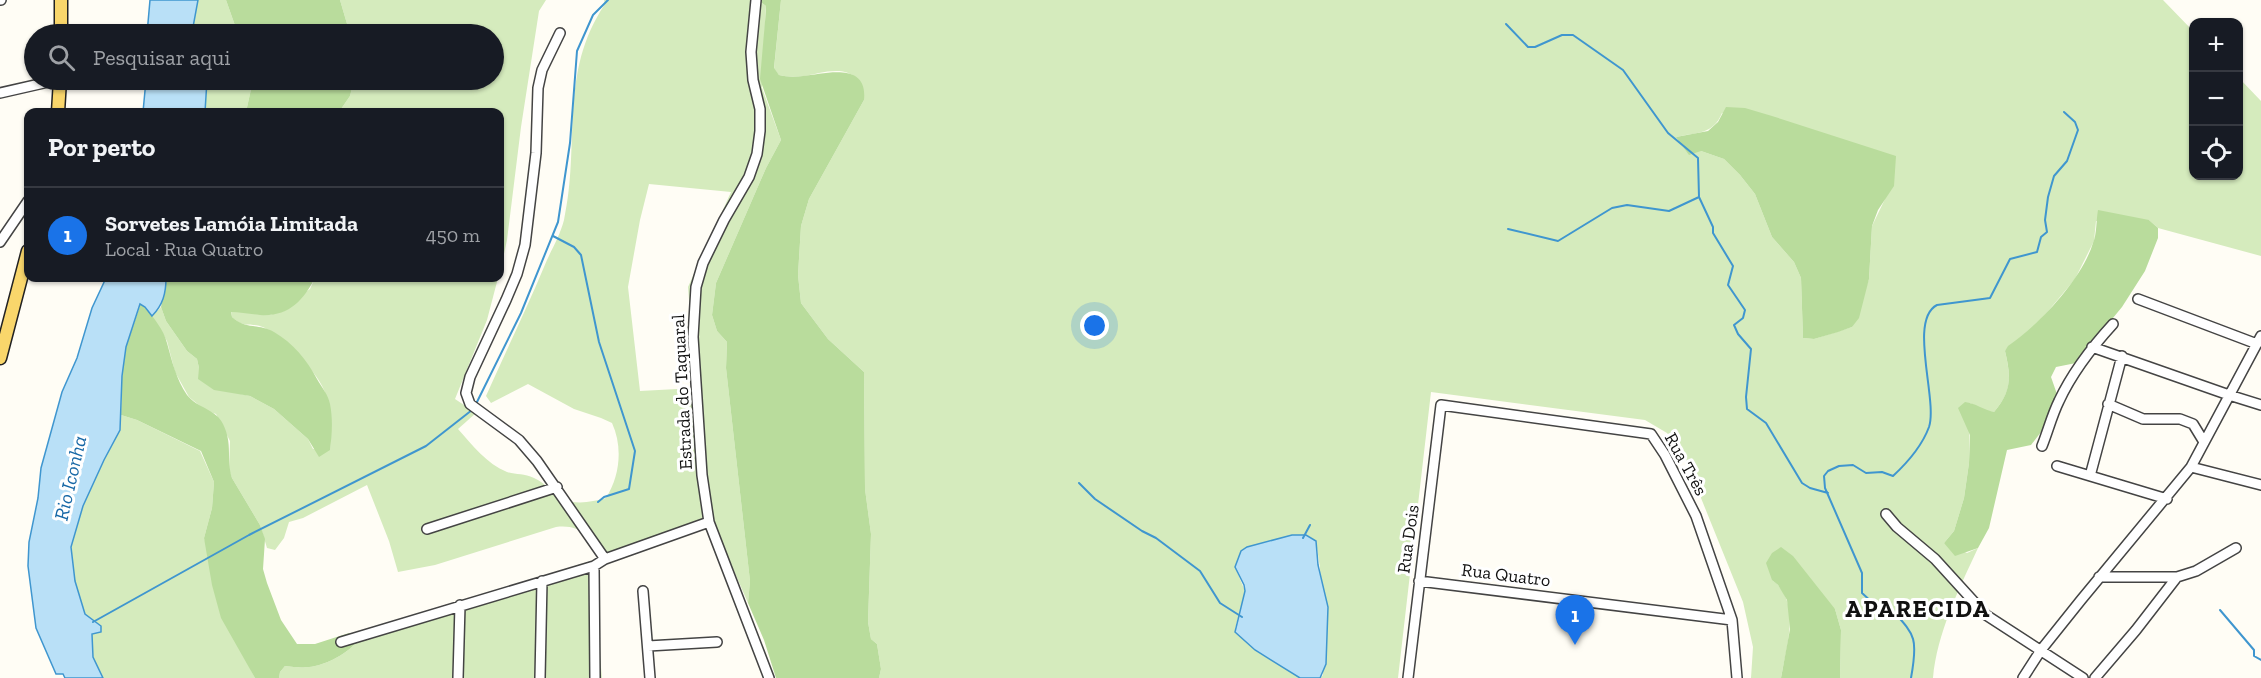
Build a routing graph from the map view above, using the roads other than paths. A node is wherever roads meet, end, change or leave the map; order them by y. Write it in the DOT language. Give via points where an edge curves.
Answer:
graph roads {
  1 [pos="61,0"];
  2 [pos="756,0"];
  3 [pos="61,24"];
  4 [pos="560,33"];
  5 [pos="24,88"];
  6 [pos="58,90"];
  7 [pos="1,93"];
  8 [pos="58,108"];
  9 [pos="24,207"];
  10 [pos="0,242"];
  11 [pos="24,266"];
  12 [pos="2138,299"];
  13 [pos="2113,324"];
  14 [pos="2260,338"];
  15 [pos="2092,347"];
  16 [pos="2122,356"];
  17 [pos="0,358"];
  18 [pos="2229,395"];
  19 [pos="2108,404"];
  20 [pos="1441,405"];
  21 [pos="2261,405"];
  22 [pos="2204,442"];
  23 [pos="2042,446"];
  24 [pos="2057,465"];
  25 [pos="2191,467"];
  26 [pos="2090,476"];
  27 [pos="2261,485"];
  28 [pos="557,488"];
  29 [pos="2167,499"];
  30 [pos="1886,514"];
  31 [pos="709,522"];
  32 [pos="427,529"];
  33 [pos="2236,548"];
  34 [pos="605,559"];
  35 [pos="594,566"];
  36 [pos="2099,577"];
  37 [pos="2177,577"];
  38 [pos="542,580"];
  39 [pos="1419,581"];
  40 [pos="643,591"];
  41 [pos="460,605"];
  42 [pos="1732,620"];
  43 [pos="341,642"];
  44 [pos="717,642"];
  45 [pos="648,646"];
  46 [pos="2041,650"];
  47 [pos="459,678"];
  48 [pos="540,678"];
  49 [pos="596,678"];
  50 [pos="650,678"];
  51 [pos="769,678"];
  52 [pos="1408,678"];
  53 [pos="1737,678"];
  54 [pos="2023,678"];
  55 [pos="2083,678"];
  56 [pos="2095,678"];
  1 -- 3 [label="main road"];
  2 -- 31 [label="street, Estrada do Taquaral" via="751,52 760,109 757,154 749,177 703,263 693,311 698,421"];
  4 -- 28 [label="street" via="538,88 525,245 517,274 466,393 470,404 519,440"];
  5 -- 7 [label="street"];
  6 -- 8 [label="main road"];
  9 -- 10 [label="street"];
  11 -- 17 [label="main road"];
  12 -- 14 [label="street"];
  13 -- 15 [label="street"];
  14 -- 18 [label="street"];
  15 -- 16 [label="street"];
  15 -- 23 [label="street" via="2059,400"];
  16 -- 18 [label="street"];
  16 -- 19 [label="street"];
  18 -- 21 [label="street"];
  18 -- 22 [label="street"];
  19 -- 22 [label="street" via="2143,419 2180,419 2193,424"];
  19 -- 26 [label="street"];
  20 -- 39 [label="street, Rua Dois"];
  20 -- 42 [label="street, Rua Três" via="1652,434 1696,516"];
  22 -- 25 [label="street"];
  24 -- 26 [label="street"];
  25 -- 27 [label="street"];
  25 -- 29 [label="street"];
  26 -- 29 [label="street"];
  28 -- 32 [label="street"];
  28 -- 34 [label="street"];
  29 -- 36 [label="street"];
  30 -- 46 [label="street" via="1935,559 1986,615"];
  31 -- 34 [label="street"];
  31 -- 51 [label="street, Estrada do Taquaral"];
  33 -- 37 [label="street"];
  34 -- 35 [label="street"];
  35 -- 38 [label="street"];
  35 -- 49 [label="street"];
  36 -- 37 [label="street"];
  36 -- 46 [label="street"];
  37 -- 56 [label="street"];
  38 -- 41 [label="street"];
  38 -- 48 [label="street"];
  39 -- 42 [label="street, Rua Quatro"];
  39 -- 52 [label="street, Rua Dois"];
  40 -- 45 [label="street"];
  41 -- 43 [label="street"];
  41 -- 47 [label="street"];
  42 -- 53 [label="street, Rua Três"];
  44 -- 45 [label="street"];
  45 -- 50 [label="street"];
  46 -- 54 [label="street"];
  46 -- 55 [label="street"];
}
